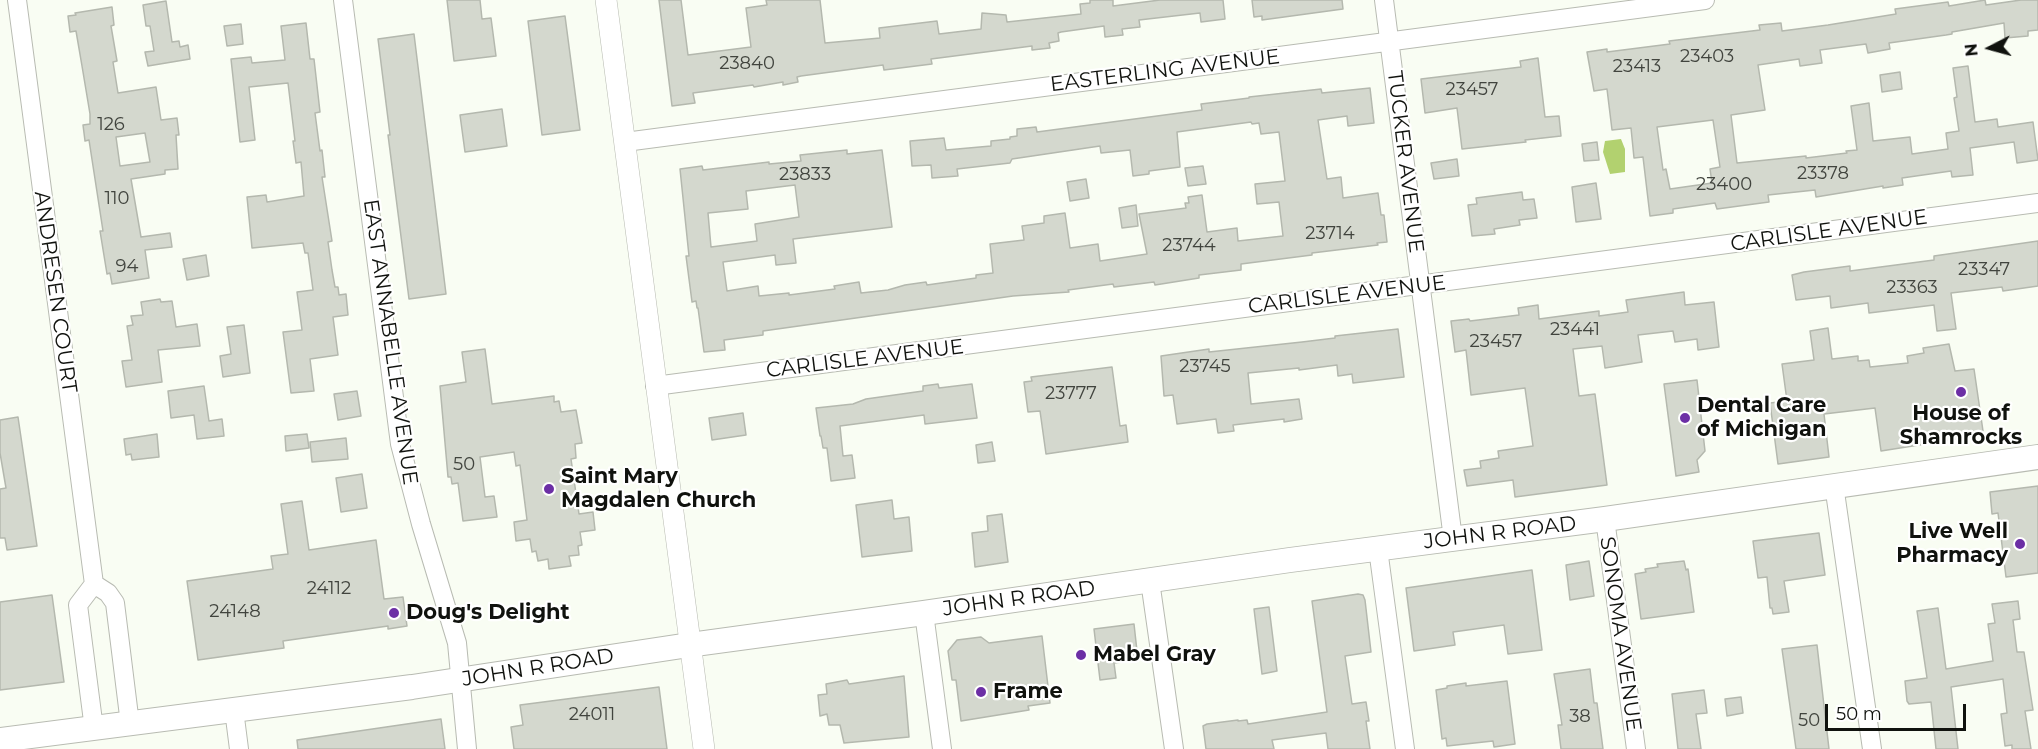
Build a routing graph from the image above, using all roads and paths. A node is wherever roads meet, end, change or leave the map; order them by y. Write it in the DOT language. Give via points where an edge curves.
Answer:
graph roads {
  1 [pos="17,0"];
  2 [pos="343,0"];
  3 [pos="606,0"];
  4 [pos="1384,0"];
  5 [pos="1705,0"];
  6 [pos="1389,42"];
  7 [pos="625,142"];
  8 [pos="2038,203"];
  9 [pos="1420,286"];
  10 [pos="655,386"];
  11 [pos="2038,458"];
  12 [pos="1834,485"];
  13 [pos="1605,519"];
  14 [pos="1453,539"];
  15 [pos="1378,549"];
  16 [pos="1150,581"];
  17 [pos="94,584"];
  18 [pos="924,613"];
  19 [pos="690,645"];
  20 [pos="460,680"];
  21 [pos="234,710"];
  22 [pos="130,724"];
  23 [pos="94,729"];
  24 [pos="0,740"];
  25 [pos="239,749"];
  26 [pos="467,749"];
  27 [pos="704,749"];
  28 [pos="942,749"];
  29 [pos="1174,749"];
  30 [pos="1405,749"];
  31 [pos="1636,749"];
  32 [pos="1872,749"];
  1 -- 17 [label="street, ANDRESEN COURT"];
  2 -- 20 [label="street, EAST ANNABELLE AVENUE" via="400,444 457,643"];
  3 -- 7 [label="street"];
  4 -- 6 [label="street, TUCKER AVENUE"];
  5 -- 6 [label="street, EASTERLING AVENUE"];
  6 -- 7 [label="street, EASTERLING AVENUE"];
  6 -- 9 [label="street, TUCKER AVENUE"];
  7 -- 10 [label="street"];
  8 -- 9 [label="street, CARLISLE AVENUE"];
  9 -- 10 [label="street, CARLISLE AVENUE"];
  9 -- 14 [label="street, TUCKER AVENUE"];
  10 -- 19 [label="street"];
  11 -- 12 [label="main road, JOHN R ROAD"];
  12 -- 13 [label="main road, JOHN R ROAD"];
  12 -- 32 [label="street"];
  13 -- 14 [label="main road, JOHN R ROAD"];
  13 -- 31 [label="street, SONOMA AVENUE"];
  14 -- 15 [label="main road, JOHN R ROAD"];
  15 -- 16 [label="main road, JOHN R ROAD"];
  15 -- 30 [label="street"];
  16 -- 18 [label="main road, JOHN R ROAD"];
  16 -- 29 [label="street"];
  17 -- 22 [label="street" via="115,603"];
  17 -- 23 [label="street" via="78,605"];
  18 -- 19 [label="main road, JOHN R ROAD"];
  18 -- 28 [label="street"];
  19 -- 20 [label="main road, JOHN R ROAD"];
  19 -- 27 [label="street"];
  20 -- 21 [label="main road, JOHN R ROAD"];
  20 -- 26 [label="street, EAST ANNABELLE AVENUE"];
  21 -- 22 [label="main road, JOHN R ROAD"];
  21 -- 25 [label="street"];
  22 -- 23 [label="main road, JOHN R ROAD"];
  23 -- 24 [label="main road, JOHN R ROAD"];
}
